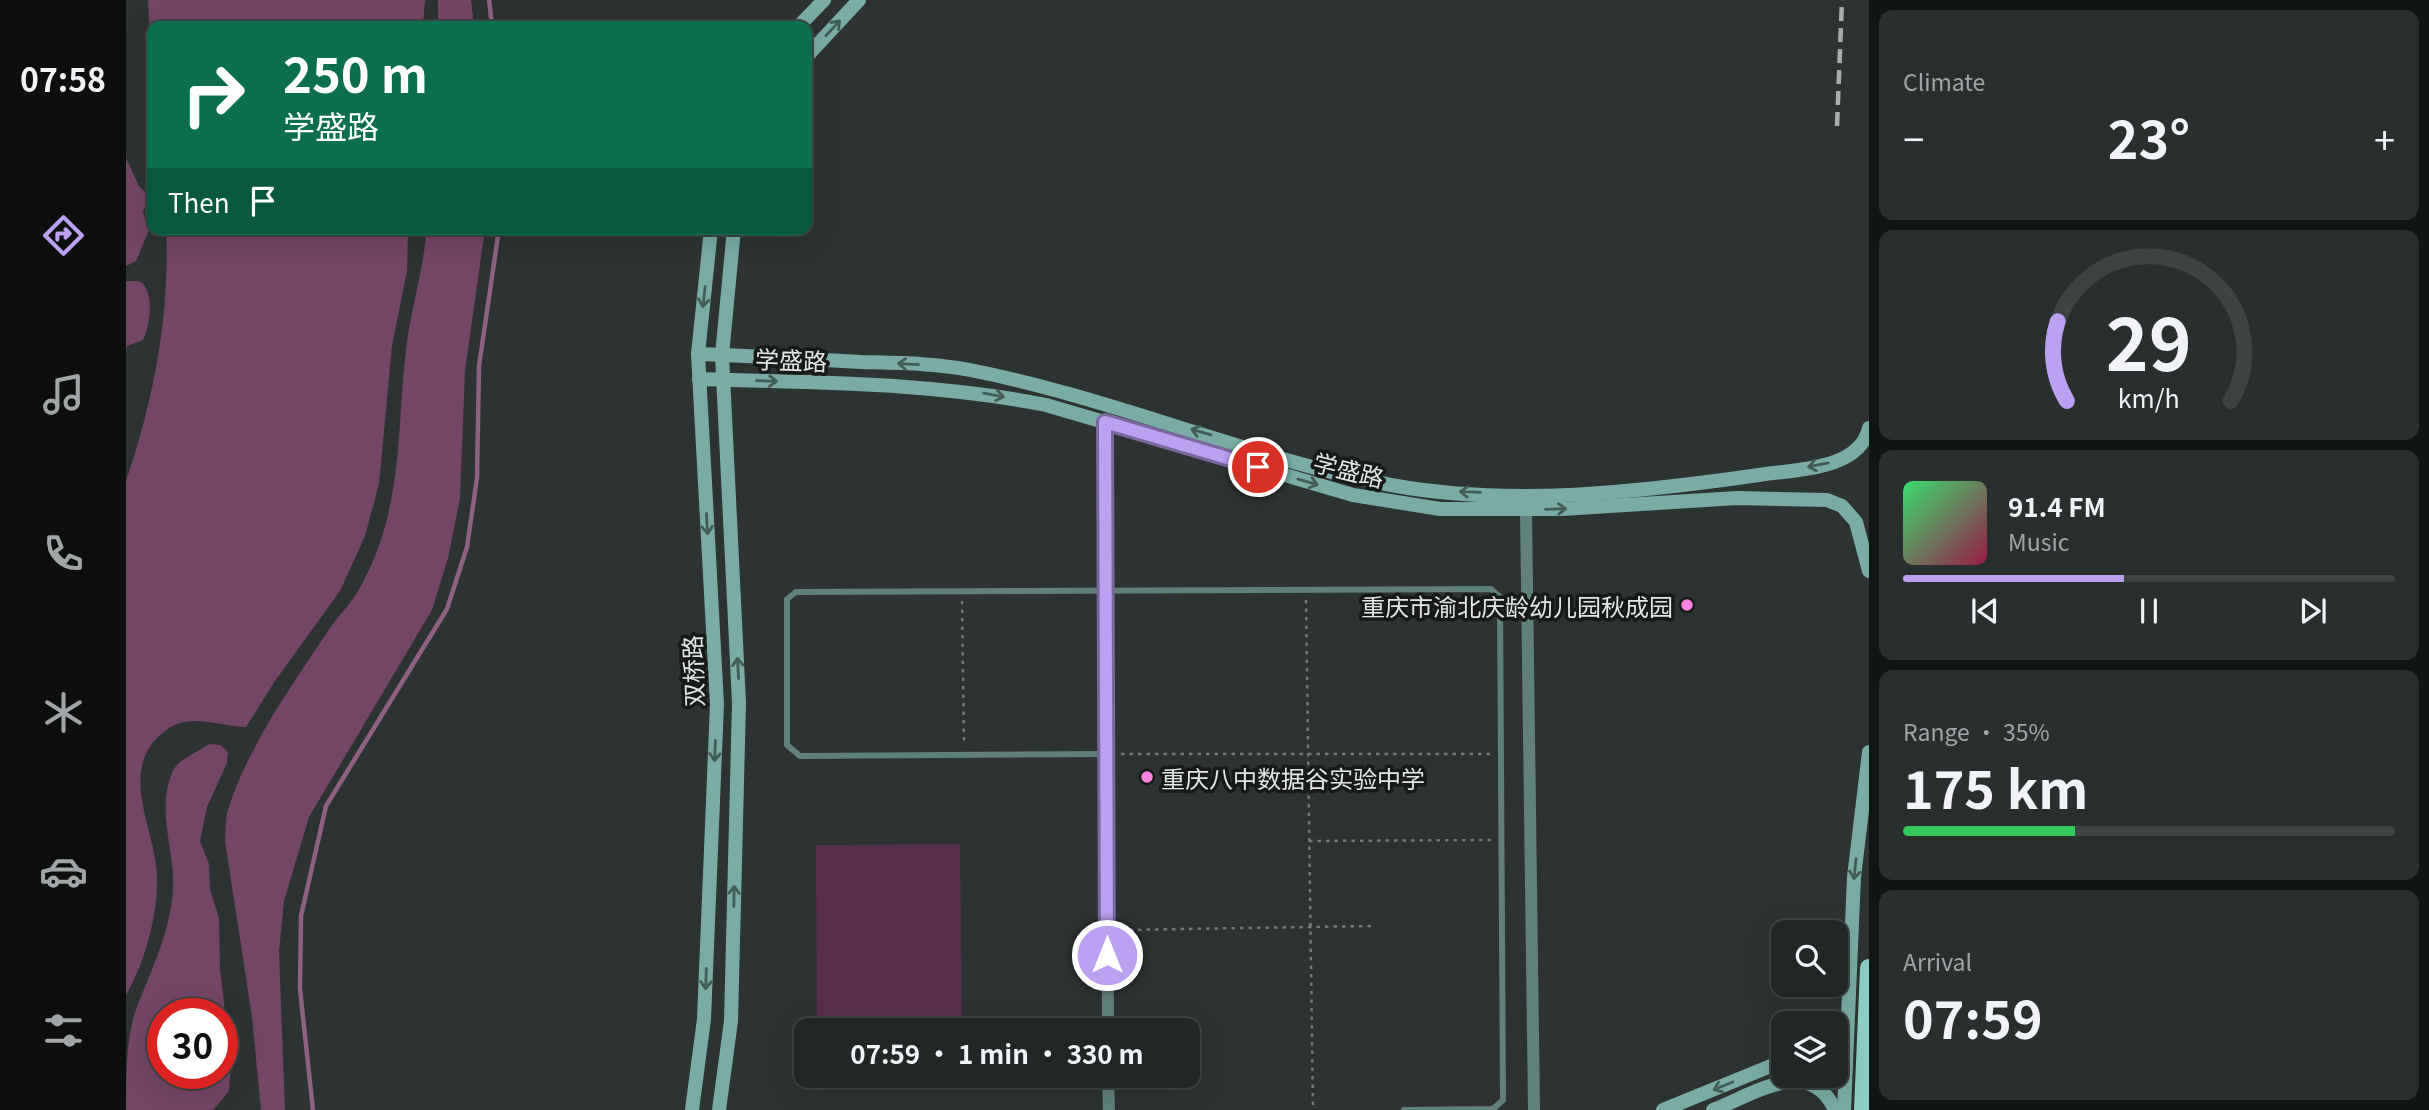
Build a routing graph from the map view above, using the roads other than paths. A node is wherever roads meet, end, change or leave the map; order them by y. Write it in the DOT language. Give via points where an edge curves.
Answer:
graph roads {
  1 [pos="824,0"];
  2 [pos="859,0"];
  3 [pos="804,21"];
  4 [pos="812,51"];
  5 [pos="710,235"];
  6 [pos="733,235"];
  7 [pos="698,354"];
  8 [pos="722,355"];
  9 [pos="699,379"];
  10 [pos="723,380"];
  11 [pos="1105,422"];
  12 [pos="1869,428"];
  13 [pos="1526,510"];
  14 [pos="1869,571"];
  15 [pos="1106,591"];
  16 [pos="1869,752"];
  17 [pos="1107,754"];
  18 [pos="1869,968"];
  19 [pos="1848,1009"];
  20 [pos="1108,1018"];
  21 [pos="1771,1066"];
  22 [pos="1108,1088"];
  23 [pos="692,1110"];
  24 [pos="719,1110"];
  25 [pos="1109,1110"];
  26 [pos="1404,1110"];
  27 [pos="1534,1110"];
  28 [pos="1663,1110"];
  29 [pos="1713,1110"];
  30 [pos="1835,1110"];
  31 [pos="1844,1110"];
  32 [pos="1863,1110"];
  1 -- 3 [label="main road"];
  4 -- 2 [label="main road, one-way"];
  5 -- 7 [label="main road, 双桥路, one-way"];
  6 -- 8 [label="main road, 双桥路"];
  7 -- 8 [label="main road, 学盛路"];
  7 -- 9 [label="main road, 双桥路"];
  8 -- 10 [label="main road, 双桥路"];
  12 -- 8 [label="main road, 学盛路, one-way" via="1862,444 1847,456 1777,472 1676,486 1558,494 1442,491 1353,477 1054,389 965,369"];
  9 -- 10 [label="main road, 学盛路"];
  9 -- 23 [label="main road, 双桥路, one-way" via="717,704 704,1019"];
  10 -- 11 [label="main road, 学盛路, one-way" via="953,389 1046,405"];
  24 -- 10 [label="main road, 双桥路, one-way" via="731,1021 739,703"];
  11 -- 13 [label="main road, 学盛路, one-way" via="1353,495 1440,509"];
  11 -- 15 [label="street"];
  13 -- 14 [label="main road, 学盛路, one-way" via="1737,498 1827,500 1842,506 1856,522"];
  13 -- 27 [label="street"];
  15 -- 17 [label="street"];
  15 -- 17 [label="lane" via="796,592 788,599 787,745 800,756"];
  15 -- 26 [label="lane" via="1491,589 1500,597 1503,1100 1493,1109"];
  16 -- 19 [label="main road, one-way" via="1854,877"];
  17 -- 20 [label="street"];
  18 -- 32 [label="main road"];
  19 -- 31 [label="main road"];
  21 -- 28 [label="main road, one-way"];
  22 -- 25 [label="street"];
  29 -- 30 [label="main road" via="1801,1080 1821,1088"];
}
